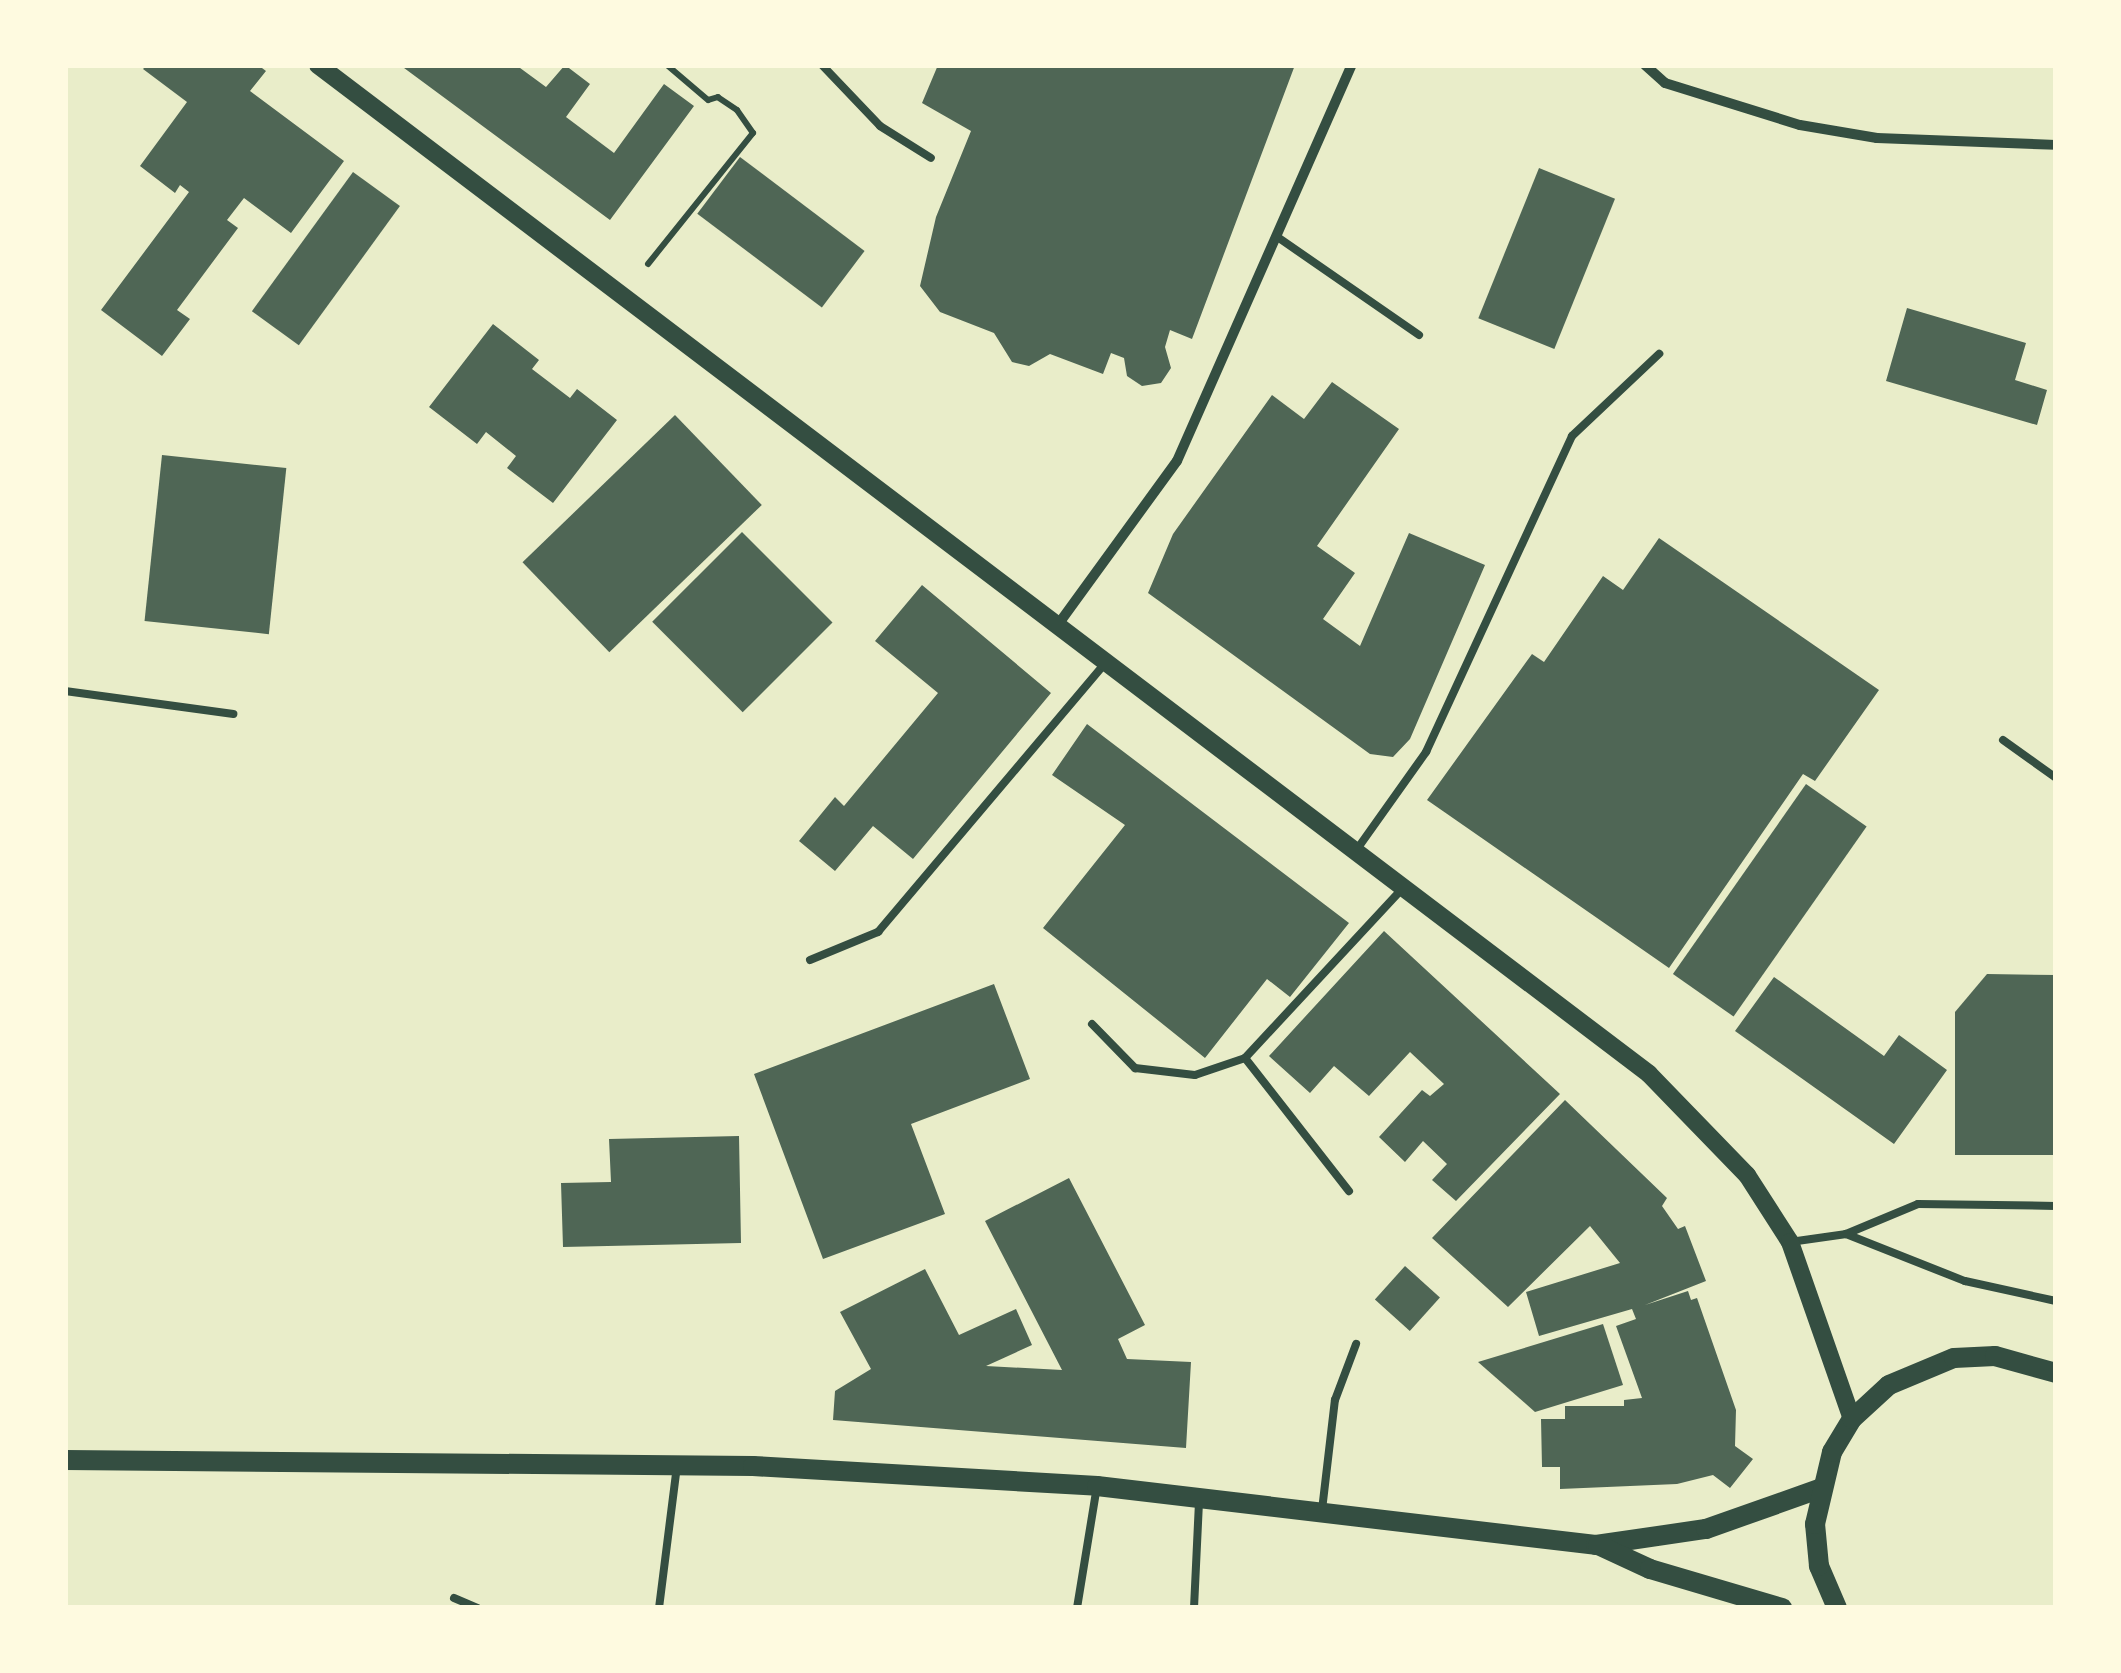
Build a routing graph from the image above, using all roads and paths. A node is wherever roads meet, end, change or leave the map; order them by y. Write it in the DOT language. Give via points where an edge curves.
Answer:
graph roads {
  1 [pos="318,65"];
  2 [pos="667,65"];
  3 [pos="822,65"];
  4 [pos="1352,65"];
  5 [pos="1645,65"];
  6 [pos="2056,145"];
  7 [pos="931,158"];
  8 [pos="1276,236"];
  9 [pos="620,298"];
  10 [pos="1419,334"];
  11 [pos="1660,354"];
  12 [pos="1057,626"];
  13 [pos="1105,662"];
  14 [pos="65,691"];
  15 [pos="234,714"];
  16 [pos="2002,740"];
  17 [pos="2056,778"];
  18 [pos="1354,852"];
  19 [pos="1403,888"];
  20 [pos="810,960"];
  21 [pos="1092,1024"];
  22 [pos="1245,1058"];
  23 [pos="1350,1191"];
  24 [pos="2056,1206"];
  25 [pos="1846,1234"];
  26 [pos="1790,1242"];
  27 [pos="2056,1301"];
  28 [pos="1356,1344"];
  29 [pos="2056,1373"];
  30 [pos="1852,1419"];
  31 [pos="65,1460"];
  32 [pos="677,1466"];
  33 [pos="1097,1486"];
  34 [pos="1819,1489"];
  35 [pos="1200,1497"];
  36 [pos="1322,1510"];
  37 [pos="1596,1544"];
  38 [pos="454,1598"];
  39 [pos="478,1608"];
  40 [pos="659,1608"];
  41 [pos="1078,1608"];
  42 [pos="1194,1608"];
  43 [pos="1782,1608"];
  44 [pos="1836,1608"];
  1 -- 9 [label="street"];
  2 -- 9 [label="path" via="708,100 718,97 737,110 753,134"];
  3 -- 7 [label="lane" via="880,126"];
  4 -- 8 [label="street"];
  5 -- 6 [label="street" via="1665,83 1800,124 1878,138"];
  8 -- 10 [label="lane"];
  8 -- 12 [label="street" via="1177,460"];
  9 -- 12 [label="street"];
  11 -- 18 [label="lane" via="1572,436 1426,752"];
  12 -- 13 [label="street"];
  13 -- 18 [label="street"];
  13 -- 20 [label="lane" via="878,932"];
  14 -- 15 [label="lane"];
  16 -- 17 [label="lane"];
  18 -- 19 [label="street"];
  19 -- 22 [label="lane"];
  19 -- 26 [label="street" via="1649,1074 1747,1176"];
  21 -- 22 [label="lane" via="1135,1068 1194,1074"];
  22 -- 23 [label="lane"];
  24 -- 25 [label="lane" via="1918,1204"];
  25 -- 26 [label="lane"];
  25 -- 27 [label="lane" via="1965,1281"];
  26 -- 30 [label="street"];
  28 -- 36 [label="lane" via="1335,1400"];
  29 -- 30 [label="main road" via="1995,1356 1954,1358 1889,1384"];
  30 -- 34 [label="main road"];
  31 -- 32 [label="main road"];
  32 -- 33 [label="main road"];
  32 -- 40 [label="lane"];
  33 -- 35 [label="main road"];
  33 -- 41 [label="lane"];
  34 -- 37 [label="main road" via="1706,1529"];
  34 -- 44 [label="main road" via="1820,1566"];
  35 -- 36 [label="main road"];
  35 -- 42 [label="lane"];
  36 -- 37 [label="main road"];
  37 -- 43 [label="main road" via="1650,1569"];
  38 -- 39 [label="lane"];
}
